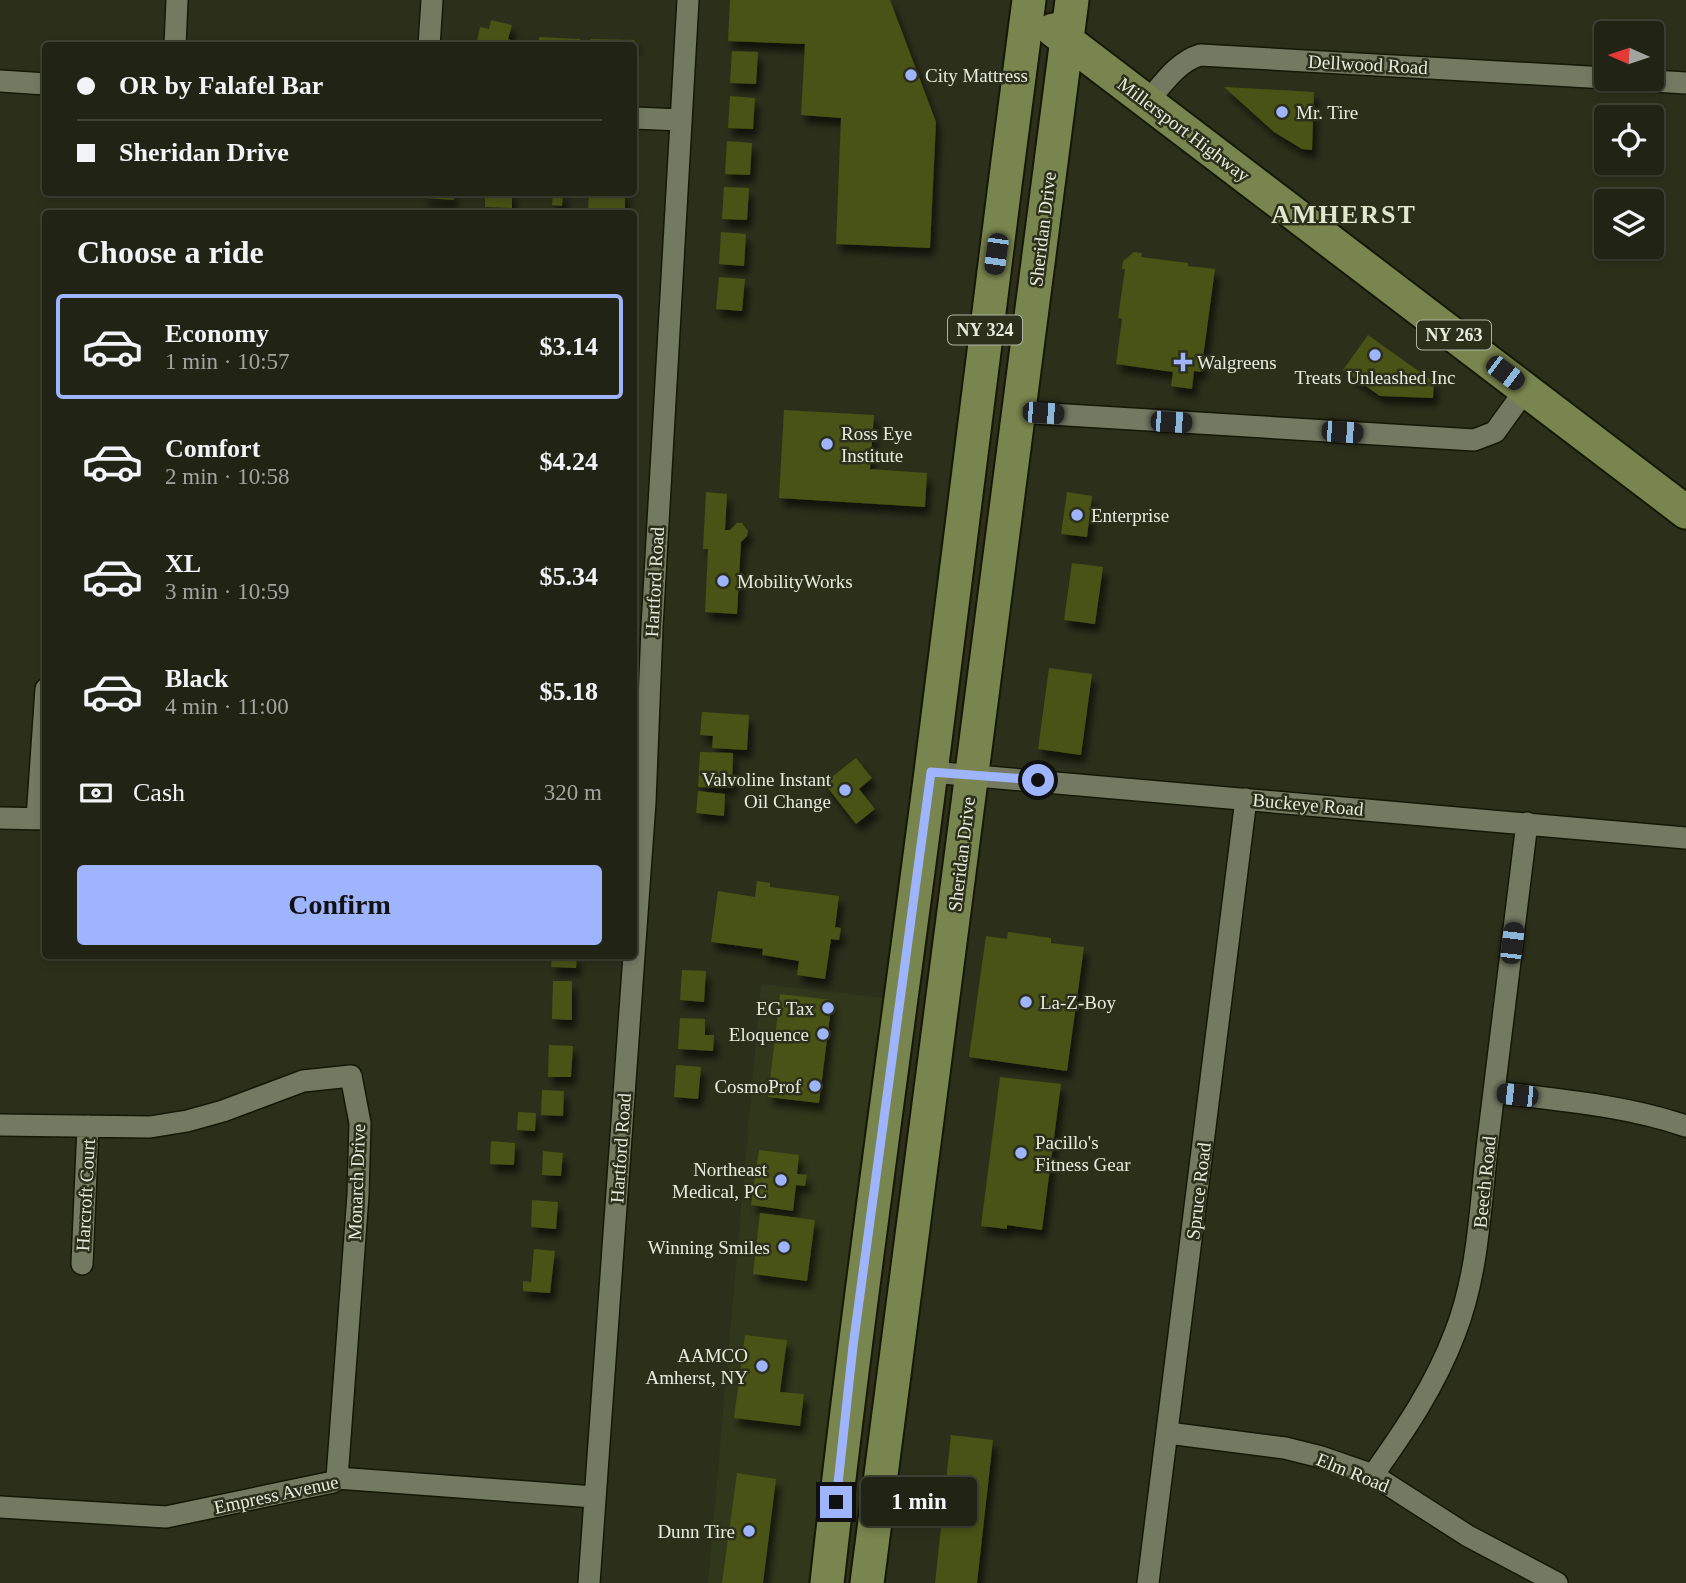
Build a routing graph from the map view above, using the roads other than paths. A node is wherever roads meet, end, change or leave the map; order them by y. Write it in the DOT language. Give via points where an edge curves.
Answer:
graph roads {
  1 [pos="177,0"];
  2 [pos="432,0"];
  3 [pos="688,0"];
  4 [pos="1072,0"];
  5 [pos="1024,3"];
  6 [pos="1066,40"];
  7 [pos="175,42"];
  8 [pos="429,42"];
  9 [pos="1594,77"];
  10 [pos="0,81"];
  11 [pos="1664,81"];
  12 [pos="1686,82"];
  13 [pos="42,84"];
  14 [pos="1148,101"];
  15 [pos="637,118"];
  16 [pos="681,120"];
  17 [pos="1526,389"];
  18 [pos="1018,412"];
  19 [pos="1683,504"];
  20 [pos="643,626"];
  21 [pos="931,772"];
  22 [pos="972,775"];
  23 [pos="42,793"];
  24 [pos="1247,799"];
  25 [pos="0,818"];
  26 [pos="41,819"];
  27 [pos="1527,824"];
  28 [pos="1686,838"];
  29 [pos="637,911"];
  30 [pos="633,959"];
  31 [pos="1494,1092"];
  32 [pos="0,1125"];
  33 [pos="88,1126"];
  34 [pos="1686,1126"];
  35 [pos="82,1264"];
  36 [pos="1168,1433"];
  37 [pos="1373,1475"];
  38 [pos="337,1478"];
  39 [pos="594,1497"];
  40 [pos="0,1507"];
  41 [pos="589,1583"];
  42 [pos="827,1583"];
  43 [pos="867,1583"];
  44 [pos="1148,1583"];
  45 [pos="1557,1583"];
  1 -- 7 [label="street"];
  2 -- 8 [label="street"];
  3 -- 16 [label="street, Hartford Road"];
  4 -- 6 [label="main road, Sheridan Drive / NY 324"];
  5 -- 6 [label="main road, Millersport Highway / NY 263"];
  5 -- 21 [label="main road, Sheridan Drive / NY 324"];
  6 -- 14 [label="main road, Millersport Highway / NY 263"];
  6 -- 18 [label="main road, Sheridan Drive / NY 324"];
  9 -- 14 [label="street, Dellwood Road" via="1200,55 1176,69"];
  10 -- 13 [label="street"];
  11 -- 12 [label="street"];
  14 -- 17 [label="main road, Millersport Highway / NY 263"];
  15 -- 16 [label="street"];
  16 -- 20 [label="street, Hartford Road"];
  17 -- 18 [label="street" via="1495,432 1474,440"];
  17 -- 19 [label="main road, Millersport Highway / NY 263"];
  18 -- 22 [label="main road, Sheridan Drive / NY 324"];
  20 -- 29 [label="street, Hartford Road" via="645,802"];
  21 -- 22 [label="street, Buckeye Road"];
  21 -- 42 [label="main road, Sheridan Drive / NY 324" via="853,1346"];
  22 -- 24 [label="street, Buckeye Road"];
  22 -- 43 [label="main road, Sheridan Drive / NY 324"];
  23 -- 26 [label="street"];
  24 -- 27 [label="street, Buckeye Road"];
  24 -- 36 [label="street, Spruce Road"];
  25 -- 26 [label="street"];
  27 -- 28 [label="street, Buckeye Road"];
  27 -- 31 [label="street, Beech Road"];
  30 -- 39 [label="street, Hartford Road"];
  31 -- 34 [label="street" via="1611,1106"];
  31 -- 37 [label="street, Beech Road" via="1478,1242 1463,1310 1436,1380"];
  32 -- 33 [label="street, Monarch Drive"];
  33 -- 35 [label="street, Harcroft Court"];
  33 -- 38 [label="street, Monarch Drive" via="150,1127 187,1121 303,1081 351,1076 360,1123 358,1195"];
  36 -- 37 [label="street, Elm Road" via="1285,1448"];
  36 -- 44 [label="street, Spruce Road"];
  37 -- 45 [label="street, Elm Road" via="1468,1536"];
  38 -- 39 [label="street, Empress Avenue"];
  38 -- 40 [label="street, Empress Avenue" via="166,1517"];
  39 -- 41 [label="street, Hartford Road"];
}
